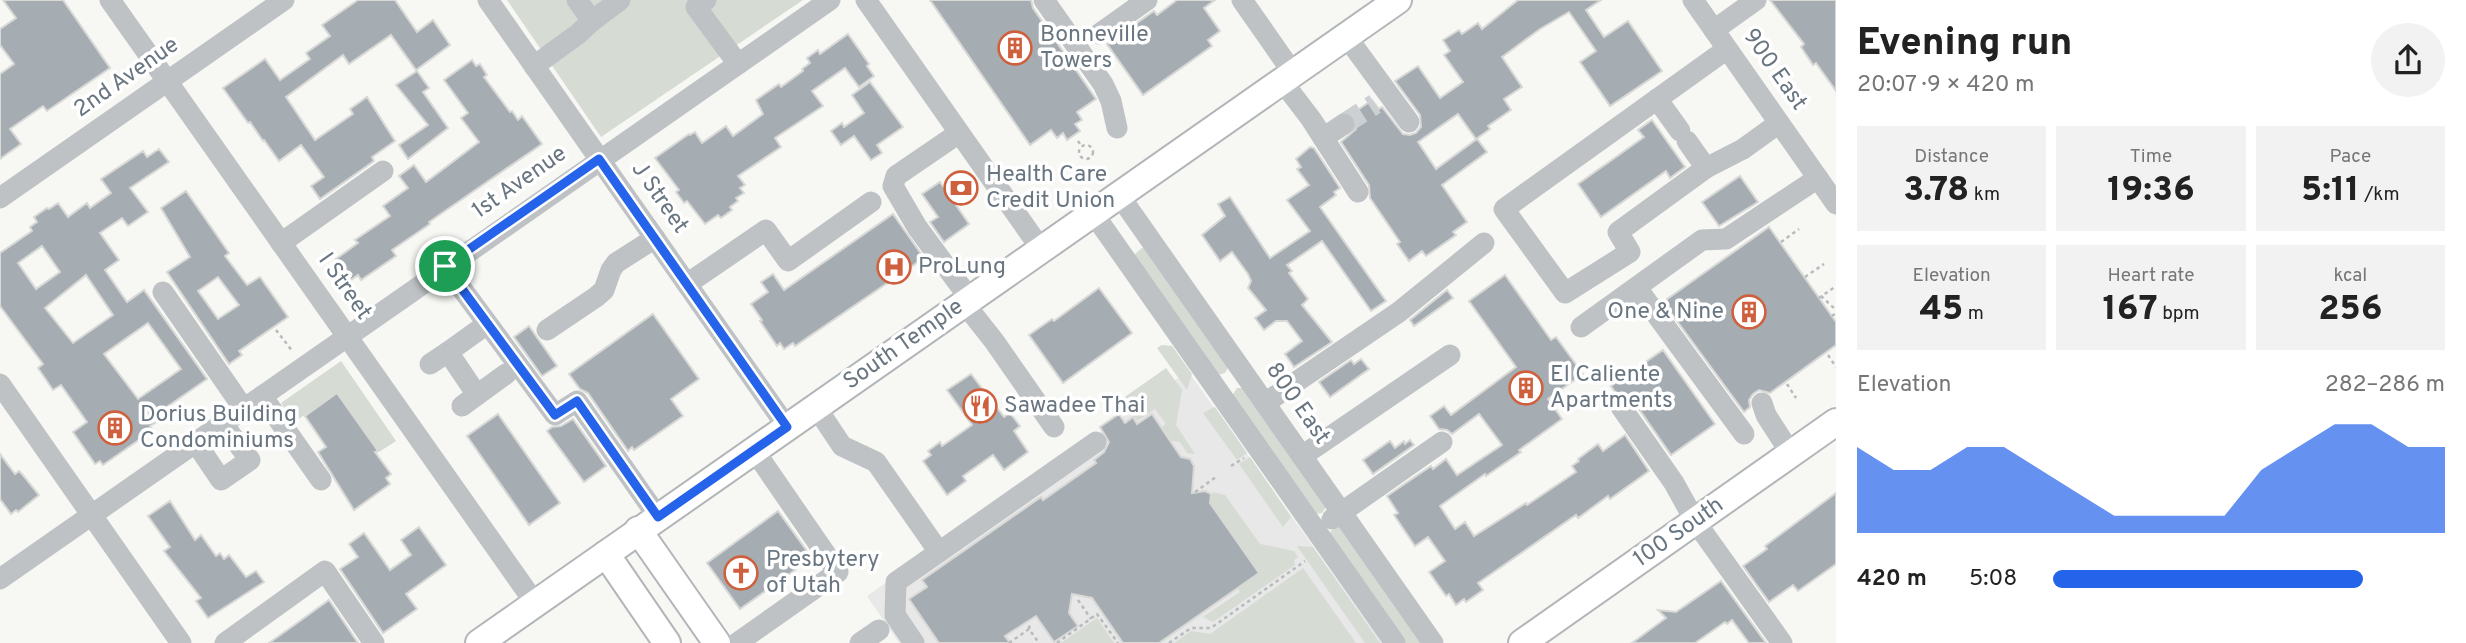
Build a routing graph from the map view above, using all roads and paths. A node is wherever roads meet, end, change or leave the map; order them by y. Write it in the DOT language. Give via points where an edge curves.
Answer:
graph roads {
  1 [pos="110,0"];
  2 [pos="284,0"];
  3 [pos="488,0"];
  4 [pos="577,0"];
  5 [pos="620,0"];
  6 [pos="706,0"];
  7 [pos="830,0"];
  8 [pos="866,0"];
  9 [pos="1044,0"];
  10 [pos="1147,0"];
  11 [pos="1242,0"];
  12 [pos="1398,0"];
  13 [pos="1693,0"];
  14 [pos="1756,0"];
  15 [pos="592,20"];
  16 [pos="1714,30"];
  17 [pos="1099,34"];
  18 [pos="1346,36"];
  19 [pos="1727,49"];
  20 [pos="738,64"];
  21 [pos="534,66"];
  22 [pos="1288,77"];
  23 [pos="167,82"];
  24 [pos="1657,99"];
  25 [pos="1409,122"];
  26 [pos="1779,123"];
  27 [pos="1344,124"];
  28 [pos="1117,128"];
  29 [pos="959,133"];
  30 [pos="1323,138"];
  31 [pos="1078,141"];
  32 [pos="1082,147"];
  33 [pos="1090,158"];
  34 [pos="599,159"];
  35 [pos="1094,164"];
  36 [pos="1706,168"];
  37 [pos="383,171"];
  38 [pos="1818,178"];
  39 [pos="1358,192"];
  40 [pos="1119,195"];
  41 [pos="0,198"];
  42 [pos="871,202"];
  43 [pos="1836,204"];
  44 [pos="1093,213"];
  45 [pos="1799,229"];
  46 [pos="654,238"];
  47 [pos="1781,242"];
  48 [pos="281,243"];
  49 [pos="1484,243"];
  50 [pos="1041,249"];
  51 [pos="1824,264"];
  52 [pos="445,266"];
  53 [pos="1805,277"];
  54 [pos="687,284"];
  55 [pos="1836,286"];
  56 [pos="1637,288"];
  57 [pos="163,292"];
  58 [pos="967,301"];
  59 [pos="1835,313"];
  60 [pos="488,324"];
  61 [pos="1581,327"];
  62 [pos="276,330"];
  63 [pos="547,330"];
  64 [pos="346,336"];
  65 [pos="448,352"];
  66 [pos="296,355"];
  67 [pos="1450,355"];
  68 [pos="1828,355"];
  69 [pos="430,365"];
  70 [pos="1836,367"];
  71 [pos="1241,370"];
  72 [pos="506,374"];
  73 [pos="0,384"];
  74 [pos="1787,384"];
  75 [pos="1216,388"];
  76 [pos="262,396"];
  77 [pos="1796,398"];
  78 [pos="1265,403"];
  79 [pos="1762,403"];
  80 [pos="816,407"];
  81 [pos="1620,407"];
  82 [pos="244,409"];
  83 [pos="1836,422"];
  84 [pos="223,424"];
  85 [pos="787,427"];
  86 [pos="1054,427"];
  87 [pos="1744,435"];
  88 [pos="1096,442"];
  89 [pos="1441,442"];
  90 [pos="196,443"];
  91 [pos="754,450"];
  92 [pos="1791,454"];
  93 [pos="1246,456"];
  94 [pos="1302,456"];
  95 [pos="1231,466"];
  96 [pos="1216,477"];
  97 [pos="321,480"];
  98 [pos="1195,492"];
  99 [pos="1342,512"];
  100 [pos="92,515"];
  101 [pos="1696,521"];
  102 [pos="648,524"];
  103 [pos="1315,530"];
  104 [pos="939,552"];
  105 [pos="606,555"];
  106 [pos="1305,561"];
  107 [pos="0,579"];
  108 [pos="1078,600"];
  109 [pos="535,603"];
  110 [pos="1091,619"];
  111 [pos="1030,622"];
  112 [pos="1029,629"];
  113 [pos="878,630"];
  114 [pos="181,643"];
  115 [pos="225,643"];
  116 [pos="374,643"];
  117 [pos="479,643"];
  118 [pos="667,643"];
  119 [pos="717,643"];
  120 [pos="737,643"];
  121 [pos="860,643"];
  122 [pos="914,643"];
  123 [pos="1009,643"];
  124 [pos="1039,643"];
  125 [pos="1057,643"];
  126 [pos="1118,643"];
  127 [pos="1169,643"];
  128 [pos="1395,643"];
  129 [pos="1433,643"];
  130 [pos="1522,643"];
  131 [pos="1782,643"];
  1 -- 23 [label="street, I Street"];
  2 -- 23 [label="street, 2nd Avenue"];
  3 -- 21 [label="street, J Street"];
  4 -- 15 [label="street"];
  5 -- 15 [label="street"];
  6 -- 20 [label="street" via="696,6"];
  7 -- 20 [label="street, 1st Avenue"];
  8 -- 29 [label="street"];
  9 -- 28 [label="street" via="1103,84"];
  10 -- 17 [label="street"];
  11 -- 22 [label="street"];
  12 -- 18 [label="main road, South Temple"];
  13 -- 16 [label="street, 900 East"];
  14 -- 16 [label="street"];
  15 -- 21 [label="street"];
  16 -- 19 [label="street, 900 East"];
  18 -- 22 [label="main road, South Temple"];
  18 -- 25 [label="street" via="1381,99"];
  19 -- 24 [label="street"];
  19 -- 26 [label="street, 900 East"];
  20 -- 34 [label="street, 1st Avenue"];
  21 -- 34 [label="street, J Street"];
  22 -- 30 [label="street"];
  22 -- 40 [label="main road, South Temple"];
  23 -- 41 [label="street, 2nd Avenue"];
  23 -- 48 [label="street, I Street"];
  24 -- 36 [label="street"];
  24 -- 36 [label="street" via="1504,209 1565,293 1630,252 1618,232"];
  26 -- 36 [label="street"];
  26 -- 38 [label="street, 900 East"];
  27 -- 30 [label="street"];
  29 -- 50 [label="street"];
  29 -- 58 [label="street" via="896,176 893,186"];
  30 -- 39 [label="street"];
  31 -- 32 [label="path"];
  32 -- 33 [label="path" via="1091,148"];
  32 -- 33 [label="path" via="1080,156"];
  33 -- 35 [label="path"];
  34 -- 46 [label="street, J Street"];
  34 -- 52 [label="street, 1st Avenue"];
  37 -- 48 [label="street"];
  38 -- 43 [label="street, 900 East"];
  38 -- 56 [label="street" via="1726,239 1702,240"];
  40 -- 44 [label="main road, South Temple"];
  40 -- 71 [label="street, 800 East"];
  42 -- 54 [label="street" via="788,261 766,230"];
  44 -- 50 [label="main road, South Temple"];
  44 -- 75 [label="street"];
  45 -- 47 [label="path"];
  46 -- 54 [label="street, J Street"];
  46 -- 63 [label="street" via="616,263 596,297"];
  48 -- 64 [label="street, I Street"];
  49 -- 78 [label="street" via="1399,312"];
  50 -- 58 [label="main road, South Temple"];
  51 -- 53 [label="path"];
  52 -- 60 [label="street"];
  52 -- 64 [label="street, 1st Avenue"];
  54 -- 85 [label="street, J Street"];
  55 -- 59 [label="path" via="1820,297"];
  56 -- 61 [label="street"];
  56 -- 87 [label="street"];
  57 -- 82 [label="street"];
  58 -- 80 [label="main road, South Temple"];
  58 -- 86 [label="street"];
  60 -- 65 [label="street"];
  60 -- 102 [label="street" via="555,415 577,401"];
  62 -- 66 [label="path"];
  64 -- 76 [label="street, 1st Avenue"];
  64 -- 109 [label="street, I Street"];
  65 -- 69 [label="street"];
  65 -- 72 [label="street" via="469,400"];
  67 -- 94 [label="street"];
  68 -- 70 [label="path"];
  71 -- 75 [label="street"];
  71 -- 78 [label="street, 800 East"];
  73 -- 100 [label="street"];
  74 -- 77 [label="path"];
  75 -- 103 [label="street"];
  76 -- 82 [label="street, 1st Avenue"];
  76 -- 97 [label="street"];
  78 -- 94 [label="street, 800 East"];
  79 -- 92 [label="street"];
  80 -- 85 [label="main road, South Temple"];
  80 -- 104 [label="street" via="842,446 876,462"];
  81 -- 101 [label="street"];
  82 -- 84 [label="street, 1st Avenue"];
  83 -- 92 [label="main road, 100 South"];
  84 -- 90 [label="street, 1st Avenue"];
  84 -- 90 [label="street" via="250,460 222,480"];
  85 -- 91 [label="main road, South Temple"];
  88 -- 104 [label="street"];
  89 -- 99 [label="street"];
  90 -- 100 [label="street, 1st Avenue"];
  91 -- 102 [label="main road, South Temple"];
  91 -- 120 [label="street" via="838,572"];
  92 -- 101 [label="main road, 100 South"];
  93 -- 95 [label="path"];
  94 -- 99 [label="street, 800 East"];
  96 -- 98 [label="path"];
  99 -- 103 [label="street"];
  99 -- 129 [label="street, 800 East"];
  100 -- 107 [label="street, 1st Avenue"];
  100 -- 114 [label="street"];
  101 -- 130 [label="main road, 100 South"];
  101 -- 131 [label="street"];
  102 -- 105 [label="main road, South Temple"];
  102 -- 119 [label="main road"];
  103 -- 128 [label="street"];
  104 -- 122 [label="street" via="896,582 895,615"];
  105 -- 109 [label="main road, South Temple"];
  105 -- 118 [label="main road"];
  106 -- 127 [label="path" via="1211,628 1191,628"];
  108 -- 110 [label="path"];
  109 -- 117 [label="main road, South Temple"];
  110 -- 125 [label="path"];
  110 -- 126 [label="path" via="1097,614"];
  111 -- 112 [label="path"];
  112 -- 123 [label="path"];
  112 -- 124 [label="path"];
  113 -- 121 [label="street"];
  115 -- 116 [label="street" via="325,571"];
}
